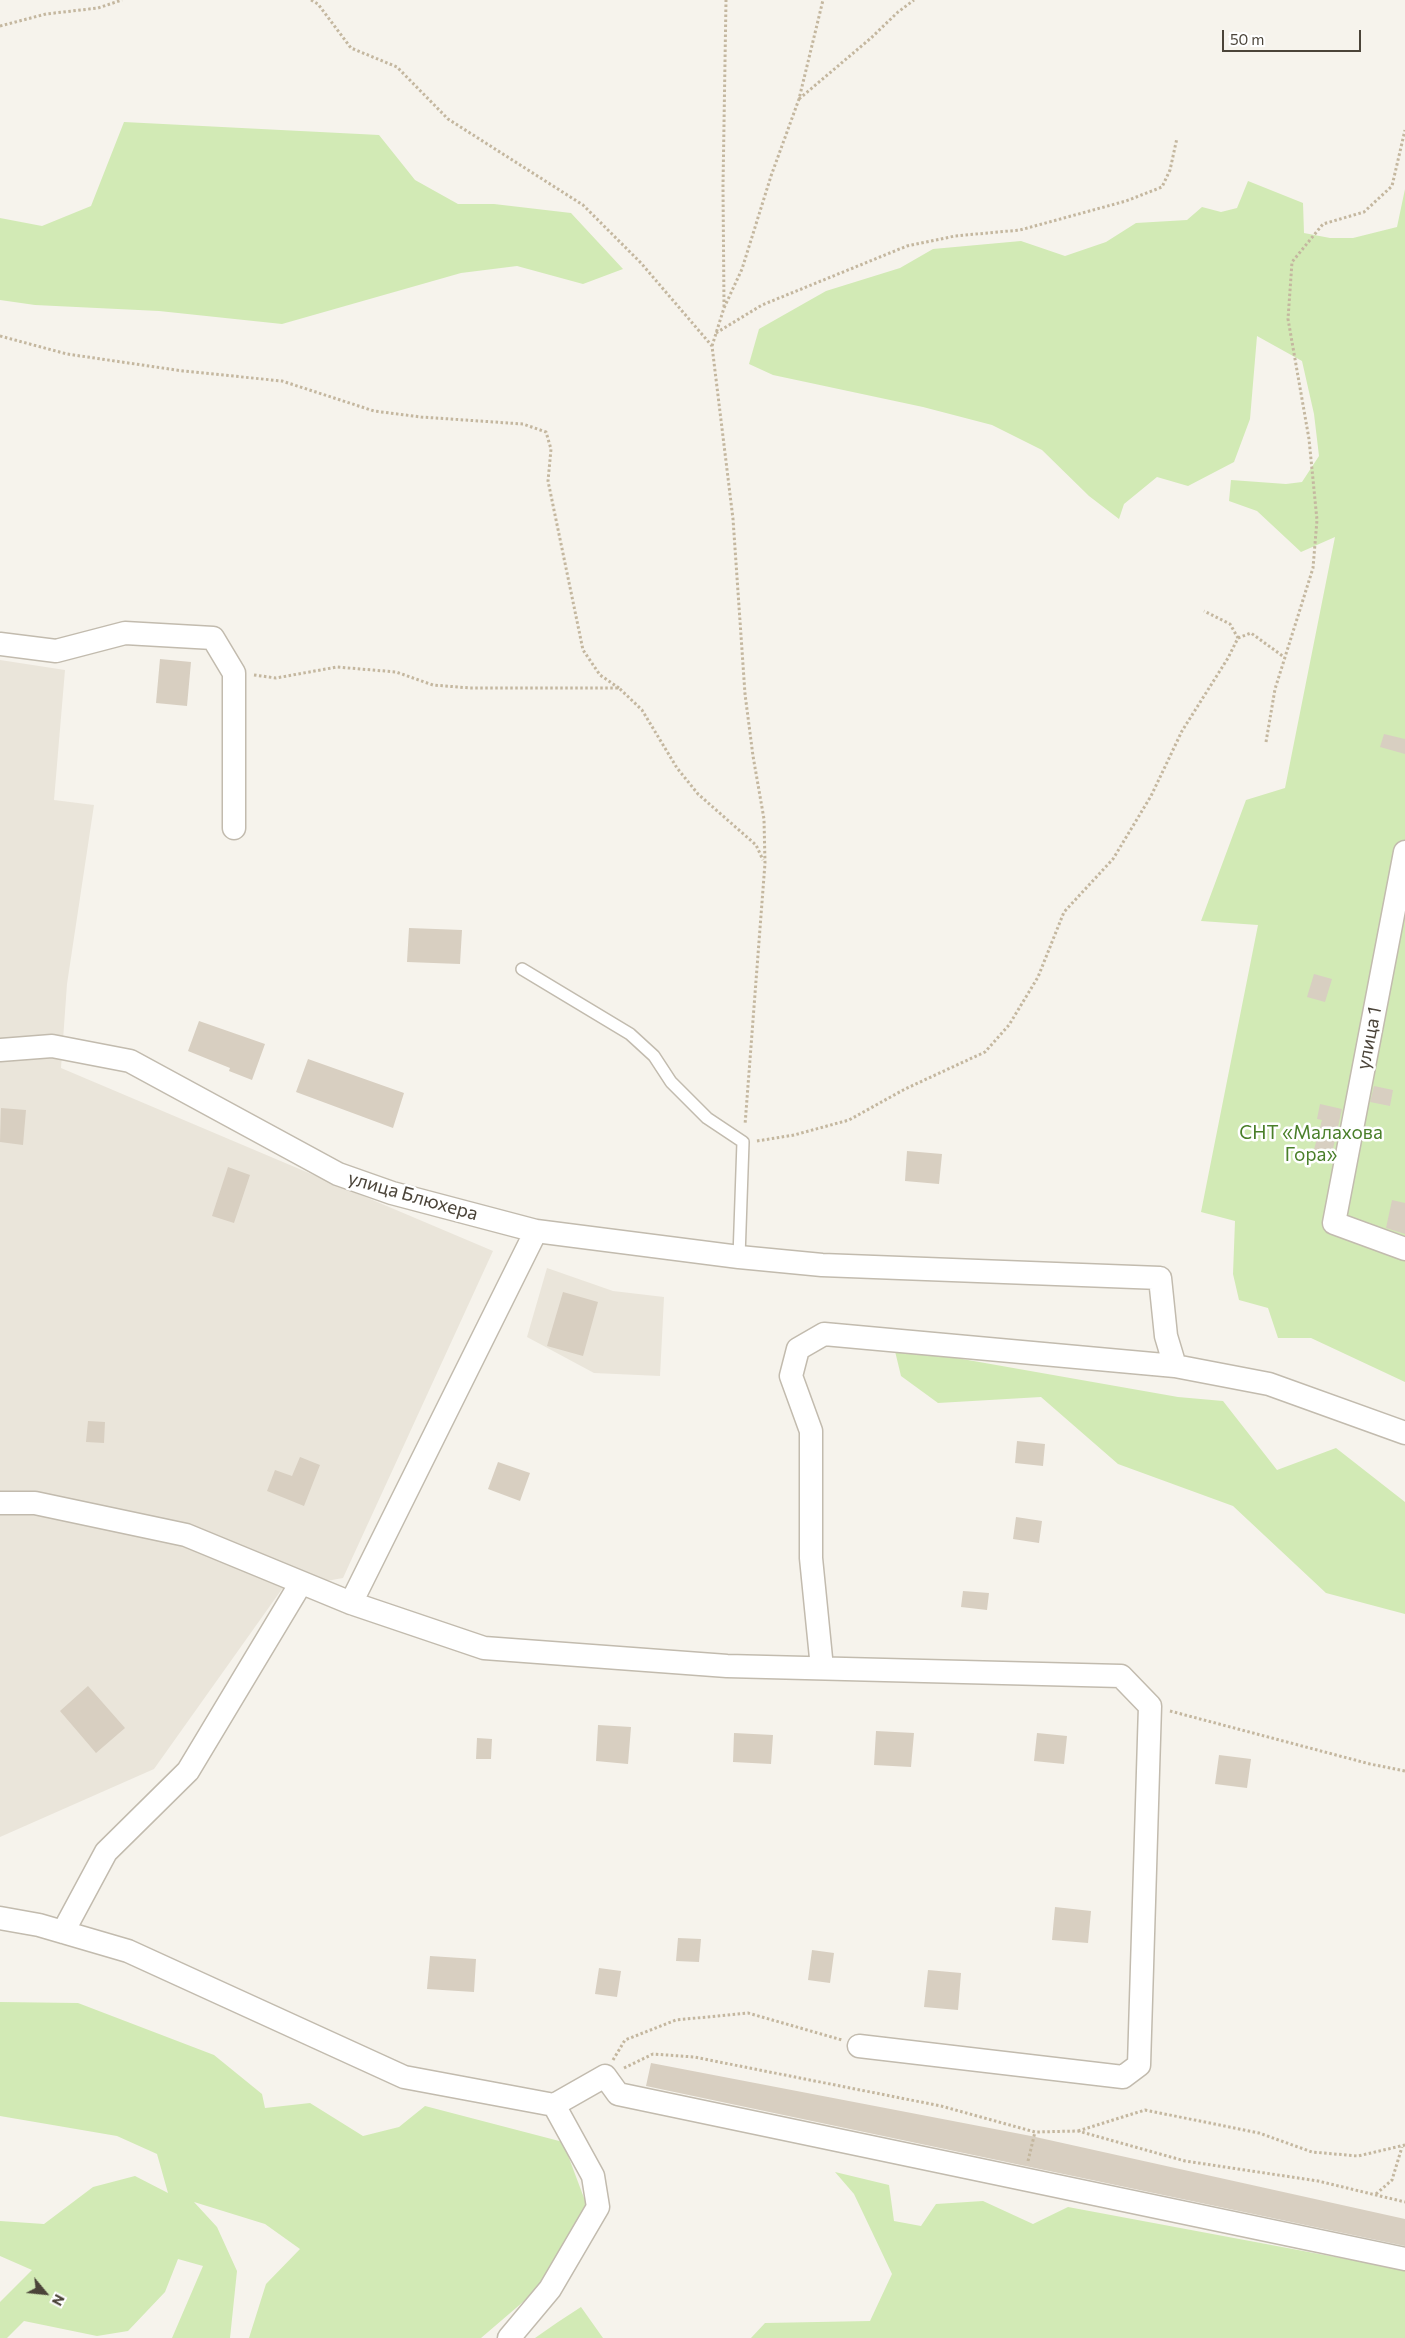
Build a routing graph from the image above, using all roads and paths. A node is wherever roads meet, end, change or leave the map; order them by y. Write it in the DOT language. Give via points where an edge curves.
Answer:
graph roads {
  1 [pos="122,0"];
  2 [pos="311,0"];
  3 [pos="726,0"];
  4 [pos="823,0"];
  5 [pos="914,0"];
  6 [pos="0,26"];
  7 [pos="799,99"];
  8 [pos="1405,130"];
  9 [pos="1177,138"];
  10 [pos="724,308"];
  11 [pos="716,334"];
  12 [pos="0,336"];
  13 [pos="712,346"];
  14 [pos="1204,611"];
  15 [pos="1238,638"];
  16 [pos="0,644"];
  17 [pos="1284,657"];
  18 [pos="234,673"];
  19 [pos="619,688"];
  20 [pos="1266,742"];
  21 [pos="234,828"];
  22 [pos="1405,852"];
  23 [pos="765,863"];
  24 [pos="522,970"];
  25 [pos="0,1050"];
  26 [pos="743,1142"];
  27 [pos="536,1231"];
  28 [pos="1405,1249"];
  29 [pos="739,1257"];
  30 [pos="1175,1366"];
  31 [pos="1405,1433"];
  32 [pos="0,1502"];
  33 [pos="301,1583"];
  34 [pos="351,1603"];
  35 [pos="822,1668"];
  36 [pos="1150,1706"];
  37 [pos="1405,1771"];
  38 [pos="0,1918"];
  39 [pos="63,1932"];
  40 [pos="859,2046"];
  41 [pos="605,2076"];
  42 [pos="554,2105"];
  43 [pos="1078,2131"];
  44 [pos="1035,2132"];
  45 [pos="1403,2146"];
  46 [pos="1023,2180"];
  47 [pos="1376,2194"];
  48 [pos="1405,2202"];
  49 [pos="1405,2258"];
  50 [pos="509,2338"];
  1 -- 6 [label="path" via="98,8 46,14"];
  2 -- 13 [label="path" via="318,4 351,48 397,67 448,119 582,206 641,263"];
  3 -- 10 [label="path" via="722,186"];
  4 -- 7 [label="path"];
  5 -- 7 [label="path"];
  7 -- 10 [label="path" via="742,269"];
  8 -- 17 [label="path" via="1392,186 1364,212 1323,224 1292,262 1288,319 1309,439 1317,520 1313,568"];
  9 -- 11 [label="path" via="1170,170 1162,187 1020,230 955,236 907,246 762,305"];
  10 -- 11 [label="path"];
  11 -- 13 [label="path"];
  12 -- 19 [label="path" via="67,354 282,382 374,411 523,424 546,432 551,449 548,481 583,650 600,675"];
  13 -- 23 [label="path" via="733,519 745,694 764,819"];
  14 -- 15 [label="path" via="1230,624"];
  15 -- 17 [label="path" via="1251,633"];
  15 -- 26 [label="path" via="1182,731 1151,796 1113,859 1064,912 1038,977 1009,1025 985,1052 905,1089 849,1120 794,1135"];
  16 -- 18 [label="street" via="56,651 126,633 213,638"];
  17 -- 20 [label="path"];
  18 -- 19 [label="path" via="276,678 336,667 396,672 433,685 470,688"];
  18 -- 21 [label="street"];
  19 -- 23 [label="path" via="642,710 677,768 698,794 756,844"];
  22 -- 28 [label="street, улица 1" via="1334,1223"];
  23 -- 26 [label="path"];
  24 -- 26 [label="lane" via="630,1034 654,1056 671,1082 707,1118"];
  25 -- 27 [label="street, улица Блюхера" via="52,1046 130,1061 338,1174 392,1193"];
  26 -- 29 [label="lane"];
  27 -- 29 [label="street, улица Блюхера"];
  27 -- 34 [label="street"];
  29 -- 30 [label="street, улица Блюхера" via="822,1265 1160,1278 1166,1336"];
  30 -- 31 [label="street" via="1268,1384"];
  30 -- 35 [label="street" via="824,1334 798,1349 791,1376 811,1430 810,1558"];
  32 -- 33 [label="street" via="35,1503 186,1535"];
  33 -- 34 [label="street"];
  33 -- 39 [label="street" via="188,1771 106,1852"];
  34 -- 35 [label="street" via="484,1648 727,1666"];
  35 -- 36 [label="street" via="1121,1676"];
  36 -- 37 [label="path"];
  36 -- 40 [label="street" via="1139,2065 1123,2077"];
  38 -- 39 [label="street"];
  39 -- 42 [label="street" via="128,1951 404,2077"];
  40 -- 41 [label="path" via="748,2013 676,2020 624,2040"];
  41 -- 42 [label="street"];
  41 -- 44 [label="path" via="653,2054 694,2057 941,2106"];
  41 -- 46 [label="street" via="618,2094"];
  42 -- 50 [label="street" via="593,2176 598,2207 550,2289"];
  43 -- 44 [label="path"];
  43 -- 45 [label="path" via="1145,2110 1259,2133 1312,2152 1358,2156"];
  43 -- 47 [label="path" via="1185,2161 1318,2181"];
  44 -- 46 [label="path"];
  45 -- 47 [label="path" via="1392,2180"];
  46 -- 49 [label="street"];
  47 -- 48 [label="path"];
}
